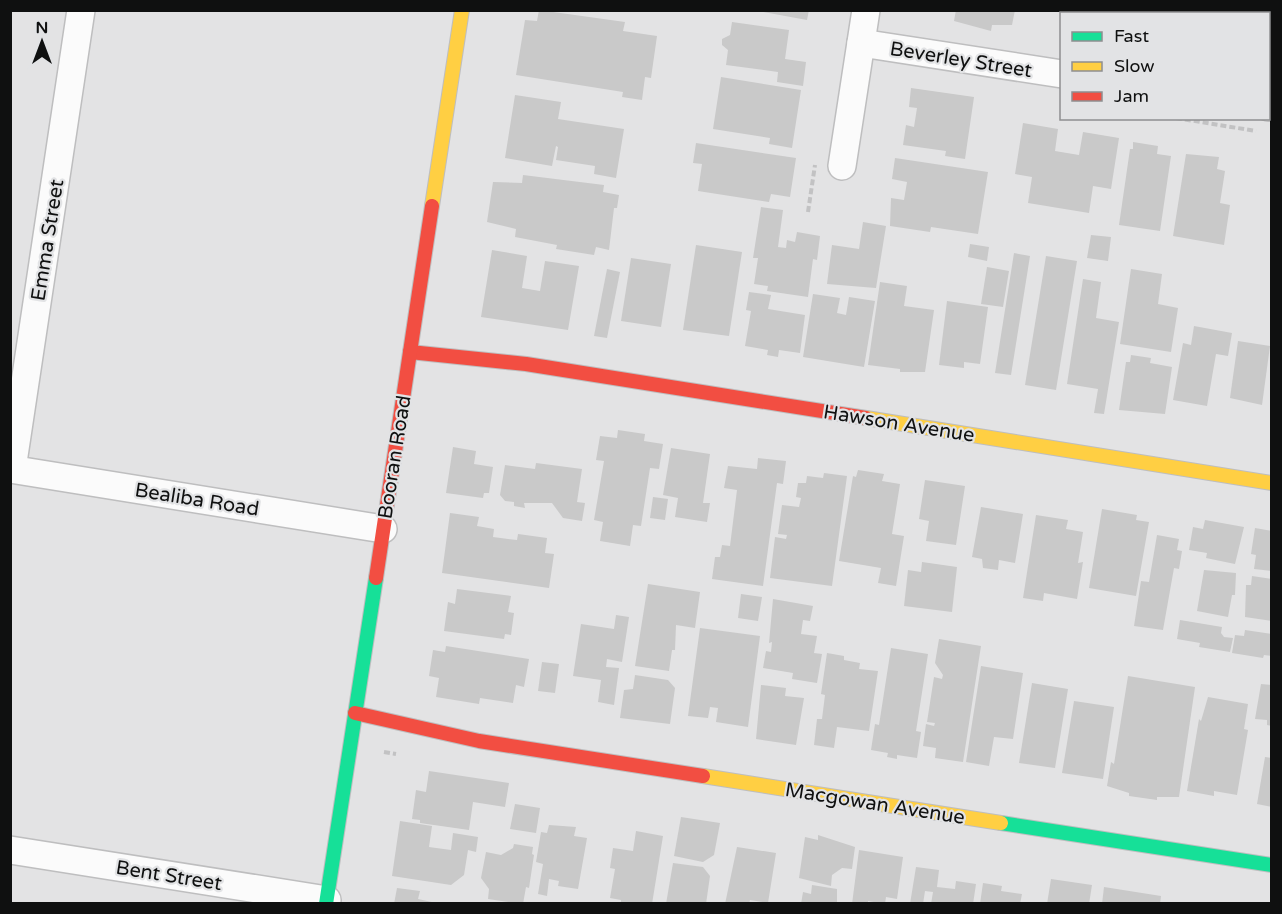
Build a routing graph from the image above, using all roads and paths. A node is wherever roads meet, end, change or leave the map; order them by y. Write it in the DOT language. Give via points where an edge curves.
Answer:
graph roads {
  1 [pos="81,10"];
  2 [pos="462,10"];
  3 [pos="866,10"];
  4 [pos="861,43"];
  5 [pos="1060,75"];
  6 [pos="842,166"];
  7 [pos="411,345"];
  8 [pos="526,364"];
  9 [pos="11,469"];
  10 [pos="1272,483"];
  11 [pos="383,529"];
  12 [pos="354,721"];
  13 [pos="479,741"];
  14 [pos="10,850"];
  15 [pos="1272,865"];
  16 [pos="327,902"];
  1 -- 9 [label="street, Emma Street"];
  2 -- 7 [label="street, Booran Road"];
  3 -- 4 [label="street"];
  4 -- 5 [label="street, Beverley Street"];
  4 -- 6 [label="street"];
  7 -- 8 [label="street, Hawson Avenue" via="446,343"];
  7 -- 11 [label="street, Booran Road"];
  8 -- 10 [label="street, Hawson Avenue"];
  9 -- 11 [label="street, Bealiba Road"];
  11 -- 12 [label="street, Booran Road"];
  12 -- 13 [label="street, Macgowan Avenue" via="387,736"];
  12 -- 16 [label="street, Booran Road"];
  13 -- 15 [label="street, Macgowan Avenue"];
  14 -- 16 [label="street, Bent Street"];
}
